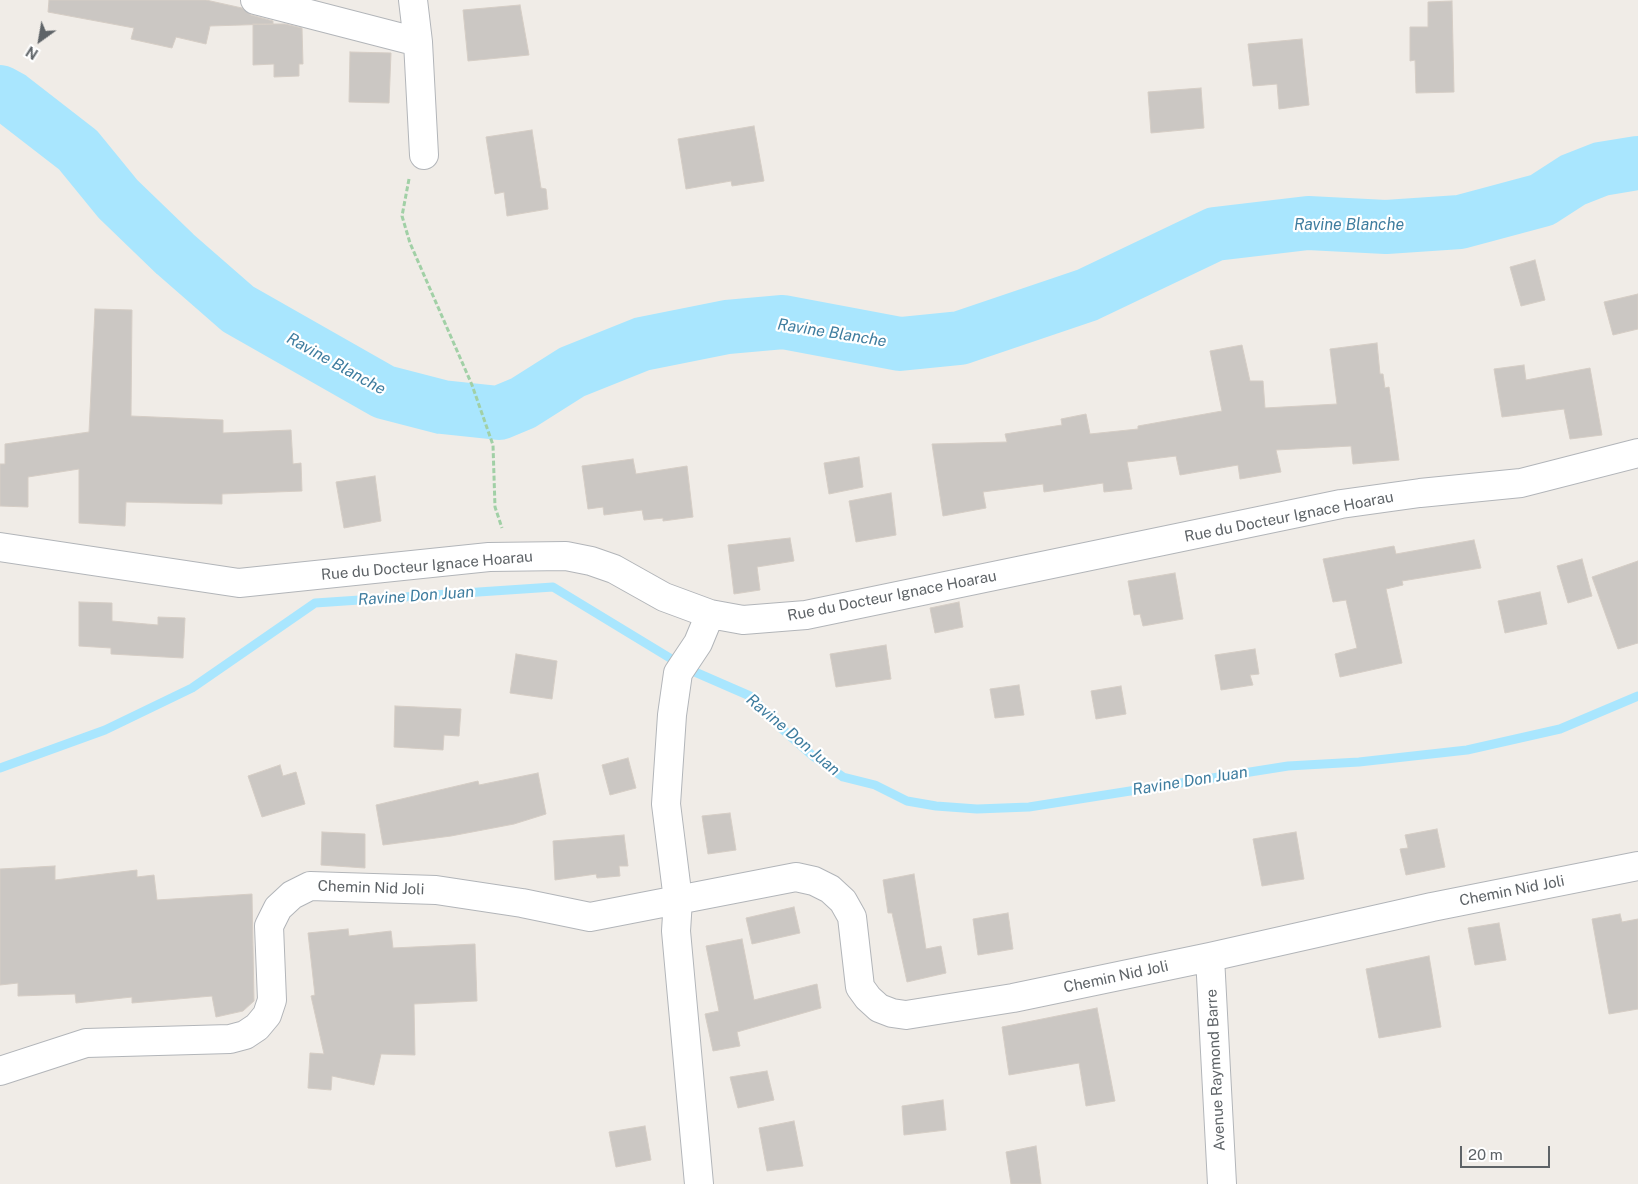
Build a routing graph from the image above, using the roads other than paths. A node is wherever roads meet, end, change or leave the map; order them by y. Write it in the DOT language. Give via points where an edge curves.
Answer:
graph roads {
  1 [pos="255,0"];
  2 [pos="412,0"];
  3 [pos="418,42"];
  4 [pos="424,155"];
  5 [pos="1638,453"];
  6 [pos="0,547"];
  7 [pos="710,614"];
  8 [pos="1638,866"];
  9 [pos="678,900"];
  10 [pos="1210,957"];
  11 [pos="0,1071"];
  12 [pos="699,1184"];
  13 [pos="1222,1184"];
  1 -- 3 [label="street"];
  2 -- 3 [label="street"];
  3 -- 4 [label="street"];
  5 -- 7 [label="street, Rue du Docteur Ignace Hoarau" via="1521,484 1341,504 806,616 743,620"];
  6 -- 7 [label="street, Rue du Docteur Ignace Hoarau" via="239,582 500,556 566,556 591,560 614,569 664,597"];
  7 -- 9 [label="street" via="698,643 678,673 672,715 666,804"];
  8 -- 10 [label="street, Chemin Nid Joli" via="1432,907"];
  9 -- 10 [label="street, Chemin Nid Joli" via="796,877 814,880 843,901 852,917 860,987 879,1008 906,1015 1013,998"];
  9 -- 11 [label="street, Chemin Nid Joli" via="590,917 436,890 310,886 292,895 278,908 269,926 272,1000 258,1027 230,1039 86,1042"];
  9 -- 12 [label="street" via="676,931"];
  10 -- 13 [label="street, Avenue Raymond Barre"];
}
